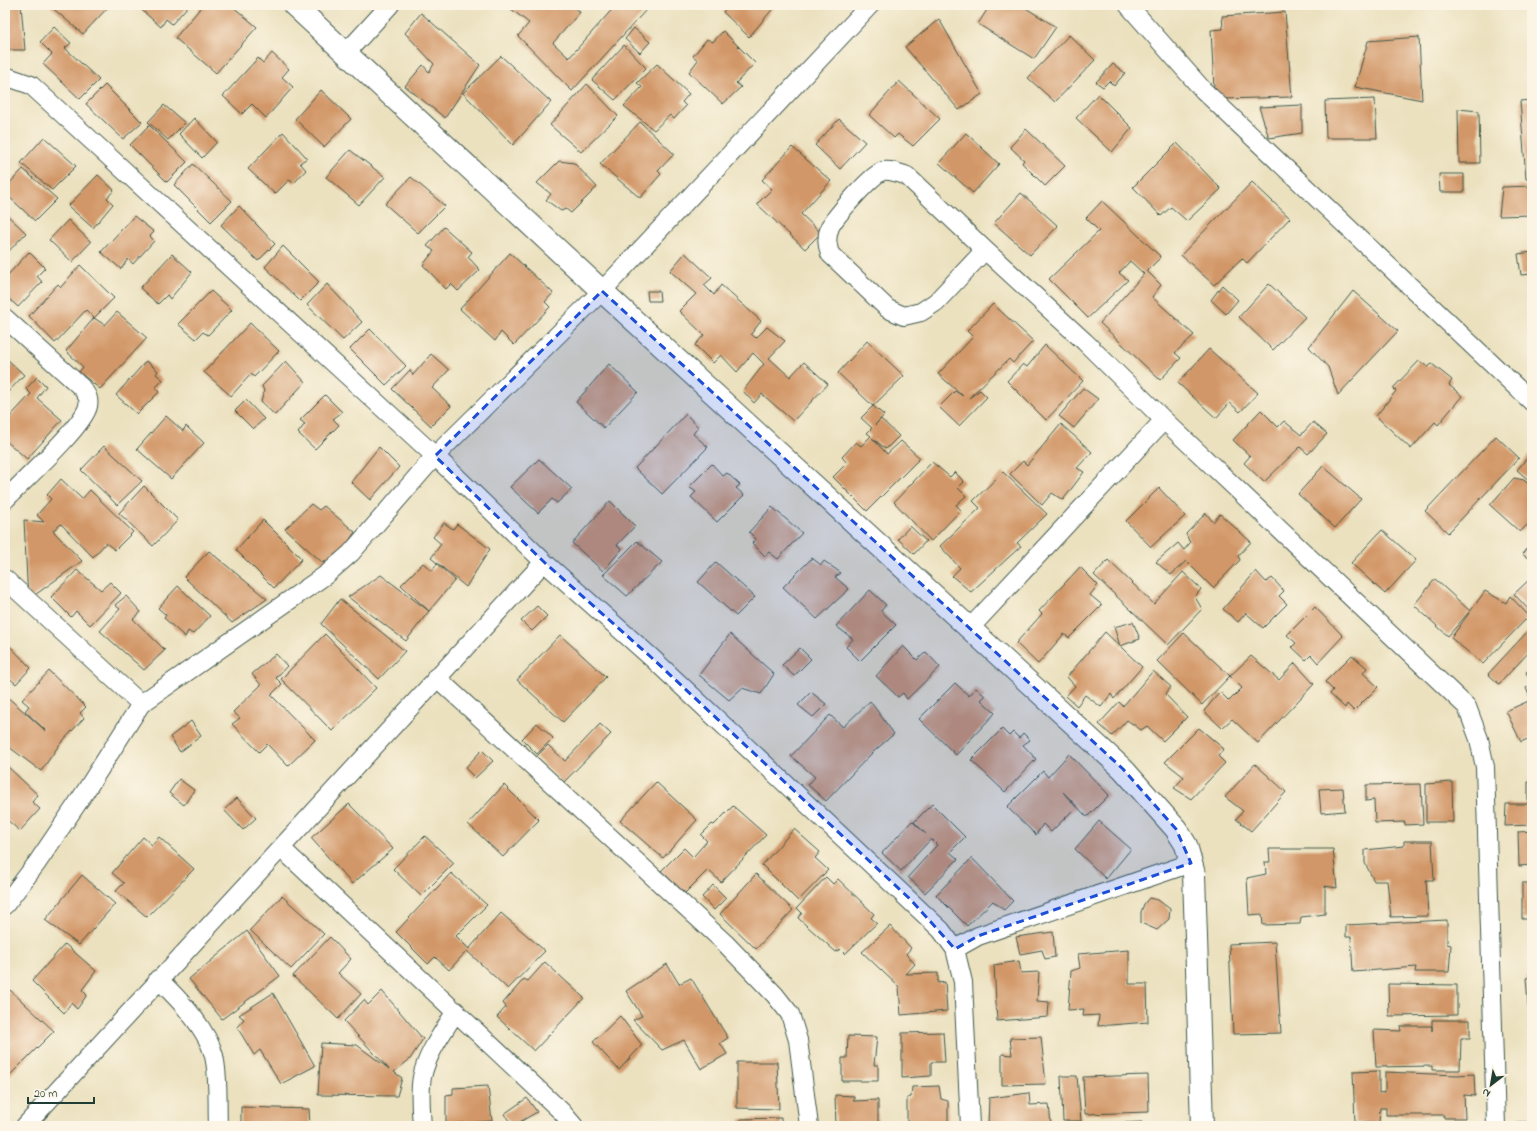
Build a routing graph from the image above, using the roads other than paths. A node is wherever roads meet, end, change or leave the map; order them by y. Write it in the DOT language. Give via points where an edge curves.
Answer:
graph roads {
  1 [pos="294,5"];
  2 [pos="390,5"];
  3 [pos="870,5"];
  4 [pos="1128,5"];
  5 [pos="346,53"];
  6 [pos="5,76"];
  7 [pos="985,250"];
  8 [pos="602,291"];
  9 [pos="5,318"];
  10 [pos="1532,402"];
  11 [pos="1164,420"];
  12 [pos="436,456"];
  13 [pos="5,500"];
  14 [pos="544,562"];
  15 [pos="5,579"];
  16 [pos="969,629"];
  17 [pos="436,677"];
  18 [pos="141,704"];
  19 [pos="281,848"];
  20 [pos="1192,863"];
  21 [pos="5,905"];
  22 [pos="955,949"];
  23 [pos="158,979"];
  24 [pos="456,1011"];
  25 [pos="25,1126"];
  26 [pos="218,1126"];
  27 [pos="422,1126"];
  28 [pos="574,1126"];
  29 [pos="809,1126"];
  30 [pos="970,1126"];
  31 [pos="1202,1126"];
  32 [pos="1496,1126"];
  1 -- 5 [label="street"];
  2 -- 5 [label="street"];
  3 -- 8 [label="street"];
  4 -- 10 [label="street" via="1203,90"];
  5 -- 8 [label="street"];
  6 -- 12 [label="street" via="31,84"];
  7 -- 7 [label="street" via="907,176 894,171 882,171 868,181 831,226 826,243 830,254 888,309 904,316 922,312 936,302"];
  7 -- 11 [label="street"];
  8 -- 12 [label="street"];
  8 -- 16 [label="street"];
  9 -- 13 [label="street" via="81,387 88,396 88,407 67,437"];
  11 -- 16 [label="street"];
  11 -- 32 [label="street" via="1467,707 1479,738 1485,767"];
  12 -- 14 [label="street"];
  12 -- 18 [label="street" via="350,553 327,574"];
  14 -- 17 [label="street"];
  14 -- 22 [label="street" via="652,658 911,900 941,930"];
  15 -- 18 [label="street"];
  16 -- 20 [label="street" via="1123,769 1176,829 1186,845"];
  17 -- 19 [label="street"];
  17 -- 29 [label="street" via="725,942 775,995 790,1014 798,1040"];
  18 -- 21 [label="street" via="76,805"];
  19 -- 23 [label="street"];
  19 -- 24 [label="street"];
  20 -- 22 [label="street" via="978,936"];
  20 -- 31 [label="street"];
  22 -- 30 [label="street" via="963,982"];
  23 -- 25 [label="street"];
  23 -- 26 [label="street" via="179,999 203,1033 214,1055"];
  24 -- 27 [label="street" via="431,1054 422,1076"];
  24 -- 28 [label="street"];
}
